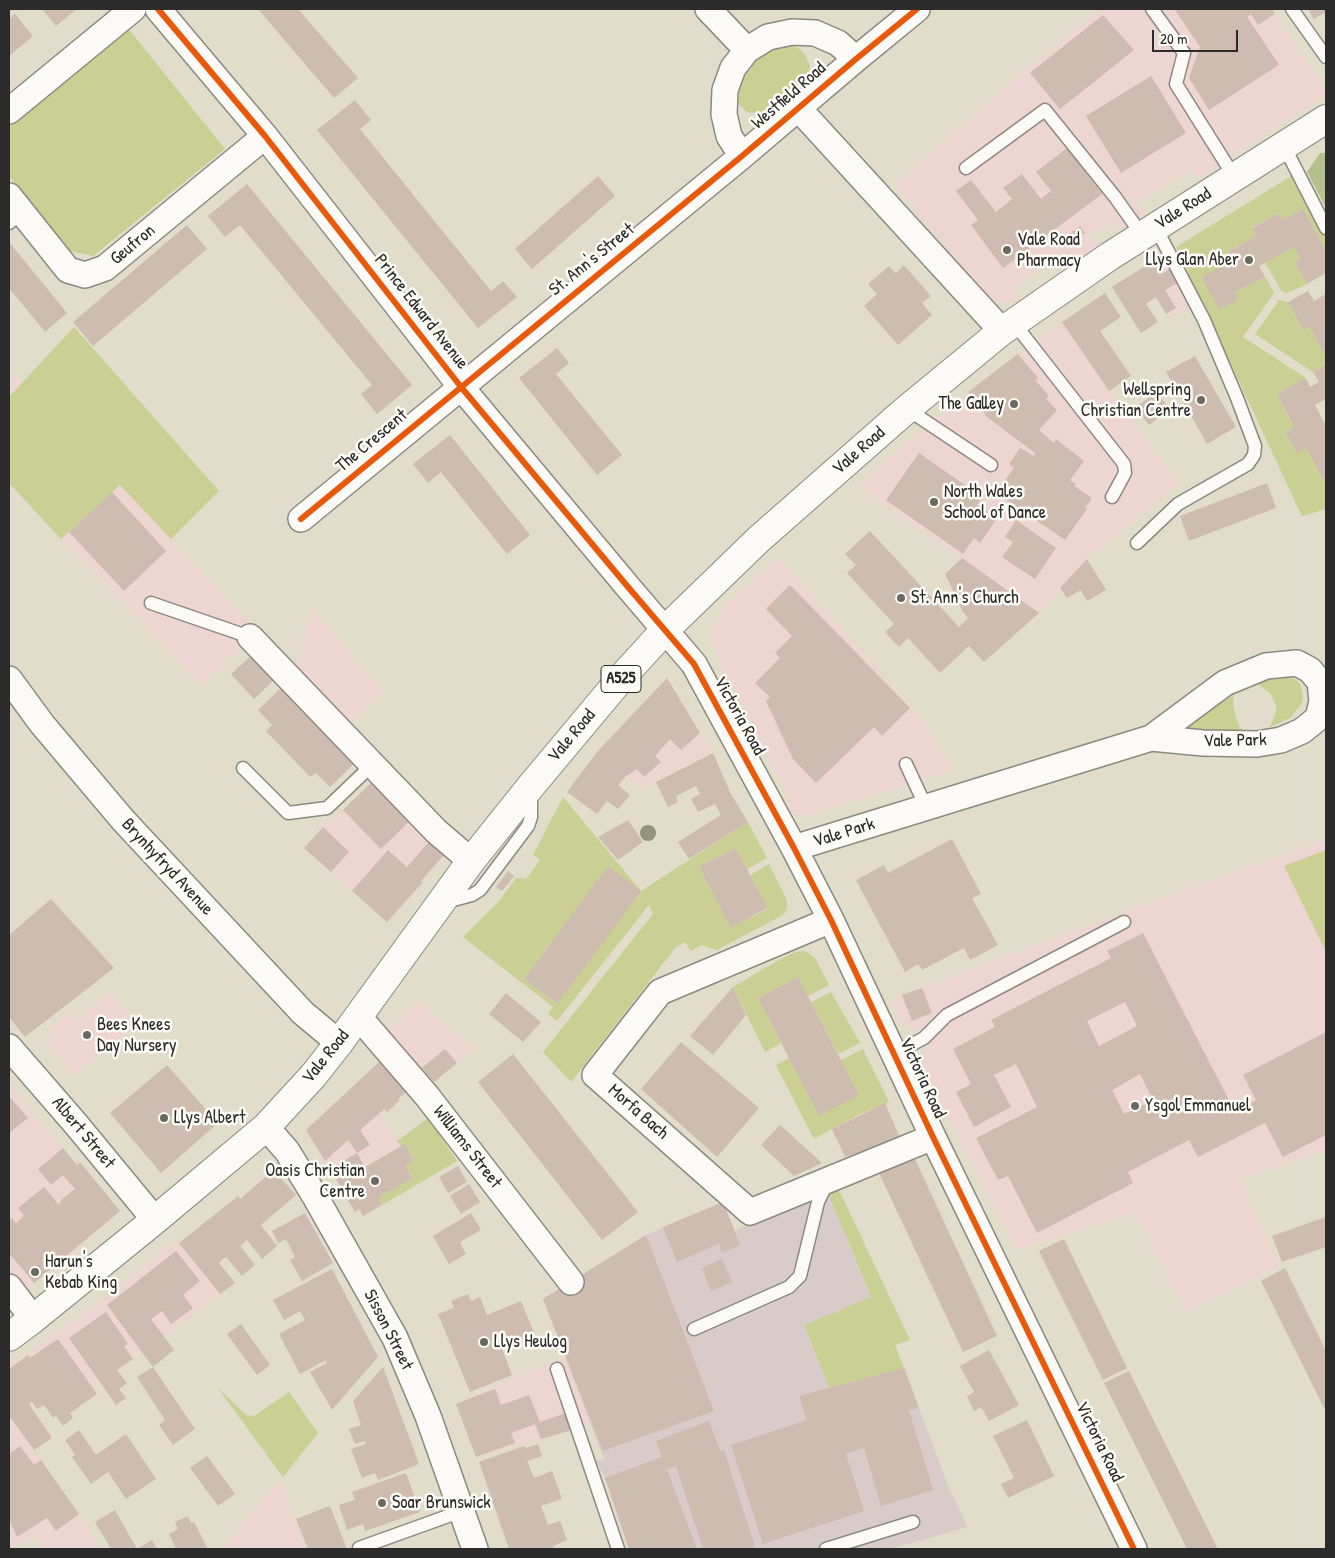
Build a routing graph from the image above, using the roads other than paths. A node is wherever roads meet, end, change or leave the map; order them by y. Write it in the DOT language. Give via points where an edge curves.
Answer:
graph roads {
  1 [pos="133,9"];
  2 [pos="158,9"];
  3 [pos="708,9"];
  4 [pos="917,9"];
  5 [pos="1152,9"];
  6 [pos="1292,9"];
  7 [pos="747,50"];
  8 [pos="1326,57"];
  9 [pos="856,59"];
  10 [pos="798,108"];
  11 [pos="9,111"];
  12 [pos="1326,119"];
  13 [pos="265,136"];
  14 [pos="1284,146"];
  15 [pos="742,156"];
  16 [pos="966,168"];
  17 [pos="1235,178"];
  18 [pos="13,210"];
  19 [pos="1326,228"];
  20 [pos="1148,231"];
  21 [pos="1008,327"];
  22 [pos="461,386"];
  23 [pos="908,409"];
  24 [pos="991,465"];
  25 [pos="1112,497"];
  26 [pos="301,519"];
  27 [pos="1137,543"];
  28 [pos="151,603"];
  29 [pos="665,630"];
  30 [pos="250,637"];
  31 [pos="9,679"];
  32 [pos="1151,738"];
  33 [pos="906,764"];
  34 [pos="372,765"];
  35 [pos="243,768"];
  36 [pos="531,786"];
  37 [pos="926,807"];
  38 [pos="794,848"];
  39 [pos="472,861"];
  40 [pos="441,903"];
  41 [pos="831,920"];
  42 [pos="1124,922"];
  43 [pos="358,1016"];
  44 [pos="338,1043"];
  45 [pos="9,1047"];
  46 [pos="894,1054"];
  47 [pos="266,1127"];
  48 [pos="934,1137"];
  49 [pos="829,1178"];
  50 [pos="156,1220"];
  51 [pos="571,1282"];
  52 [pos="9,1287"];
  53 [pos="33,1319"];
  54 [pos="694,1329"];
  55 [pos="9,1337"];
  56 [pos="557,1368"];
  57 [pos="462,1511"];
  58 [pos="914,1522"];
  59 [pos="359,1548"];
  60 [pos="475,1549"];
  61 [pos="618,1549"];
  62 [pos="826,1549"];
  63 [pos="1134,1549"];
  1 -- 11 [label="street"];
  2 -- 13 [label="street, Prince Edward Avenue"];
  3 -- 7 [label="street"];
  4 -- 9 [label="street"];
  5 -- 17 [label="lane" via="1184,53 1176,84"];
  6 -- 8 [label="lane"];
  7 -- 9 [label="street, Westfield Road" via="768,37 792,32 815,33 838,43"];
  7 -- 15 [label="street, Westfield Road" via="734,68 725,90 724,114 729,136"];
  9 -- 10 [label="street, Westfield Road"];
  10 -- 15 [label="street, Westfield Road"];
  10 -- 21 [label="street, Westfield Road"];
  12 -- 14 [label="main road, Vale Road / A525"];
  13 -- 18 [label="street, Geufron" via="105,268 85,275 68,270"];
  13 -- 22 [label="street, Prince Edward Avenue"];
  14 -- 17 [label="main road, Vale Road / A525"];
  14 -- 19 [label="lane"];
  15 -- 22 [label="street, St. Ann's Street"];
  16 -- 20 [label="lane" via="1045,110 1115,197"];
  17 -- 20 [label="main road, Vale Road / A525"];
  20 -- 21 [label="main road, Vale Road / A525"];
  20 -- 27 [label="lane" via="1204,320 1256,446 1248,464 1178,504"];
  21 -- 23 [label="main road, Vale Road / A525"];
  21 -- 25 [label="lane" via="1124,464 1125,473"];
  22 -- 26 [label="street, The Crescent"];
  22 -- 29 [label="street, Prince Edward Avenue"];
  23 -- 24 [label="lane"];
  23 -- 29 [label="main road, Vale Road / A525" via="759,539"];
  28 -- 30 [label="lane"];
  29 -- 36 [label="main road, Vale Road / A525"];
  29 -- 38 [label="street, Victoria Road" via="694,664"];
  30 -- 34 [label="street"];
  31 -- 44 [label="street, Brynhyfryd Avenue" via="42,724 123,820 303,1013"];
  32 -- 32 [label="street, Vale Park" via="1225,683 1266,666 1297,663 1310,670 1320,682 1322,701 1318,718 1302,731 1281,740 1257,744"];
  32 -- 37 [label="street, Vale Park"];
  33 -- 37 [label="lane"];
  34 -- 35 [label="lane" via="327,808 288,813"];
  34 -- 39 [label="street" via="436,831"];
  36 -- 39 [label="main road, Vale Road / A525"];
  36 -- 40 [label="lane" via="528,826 480,890"];
  37 -- 38 [label="street, Vale Park"];
  38 -- 41 [label="street, Victoria Road"];
  39 -- 40 [label="main road, Vale Road / A525"];
  40 -- 43 [label="main road, Vale Road / A525"];
  41 -- 46 [label="street, Victoria Road"];
  41 -- 49 [label="street, Morfa Bach" via="660,992 595,1075 750,1212"];
  42 -- 46 [label="lane" via="947,1015 924,1038"];
  43 -- 44 [label="main road, Vale Road / A525"];
  43 -- 51 [label="street, Williams Street" via="427,1096"];
  44 -- 47 [label="main road, Vale Road / A525"];
  45 -- 50 [label="street, Albert Street"];
  46 -- 48 [label="street, Victoria Road"];
  47 -- 50 [label="main road, Vale Road / A525"];
  47 -- 57 [label="street, Sisson Street" via="287,1151 316,1198 395,1338 428,1416"];
  48 -- 49 [label="street, Morfa Bach"];
  48 -- 63 [label="street, Victoria Road"];
  49 -- 54 [label="lane" via="818,1202 800,1276 789,1287"];
  50 -- 53 [label="main road, Vale Road / A525"];
  52 -- 53 [label="street"];
  53 -- 55 [label="main road, Vale Road / A525"];
  56 -- 61 [label="lane"];
  57 -- 59 [label="lane"];
  57 -- 60 [label="street, Sisson Street"];
  58 -- 62 [label="lane"];
}
